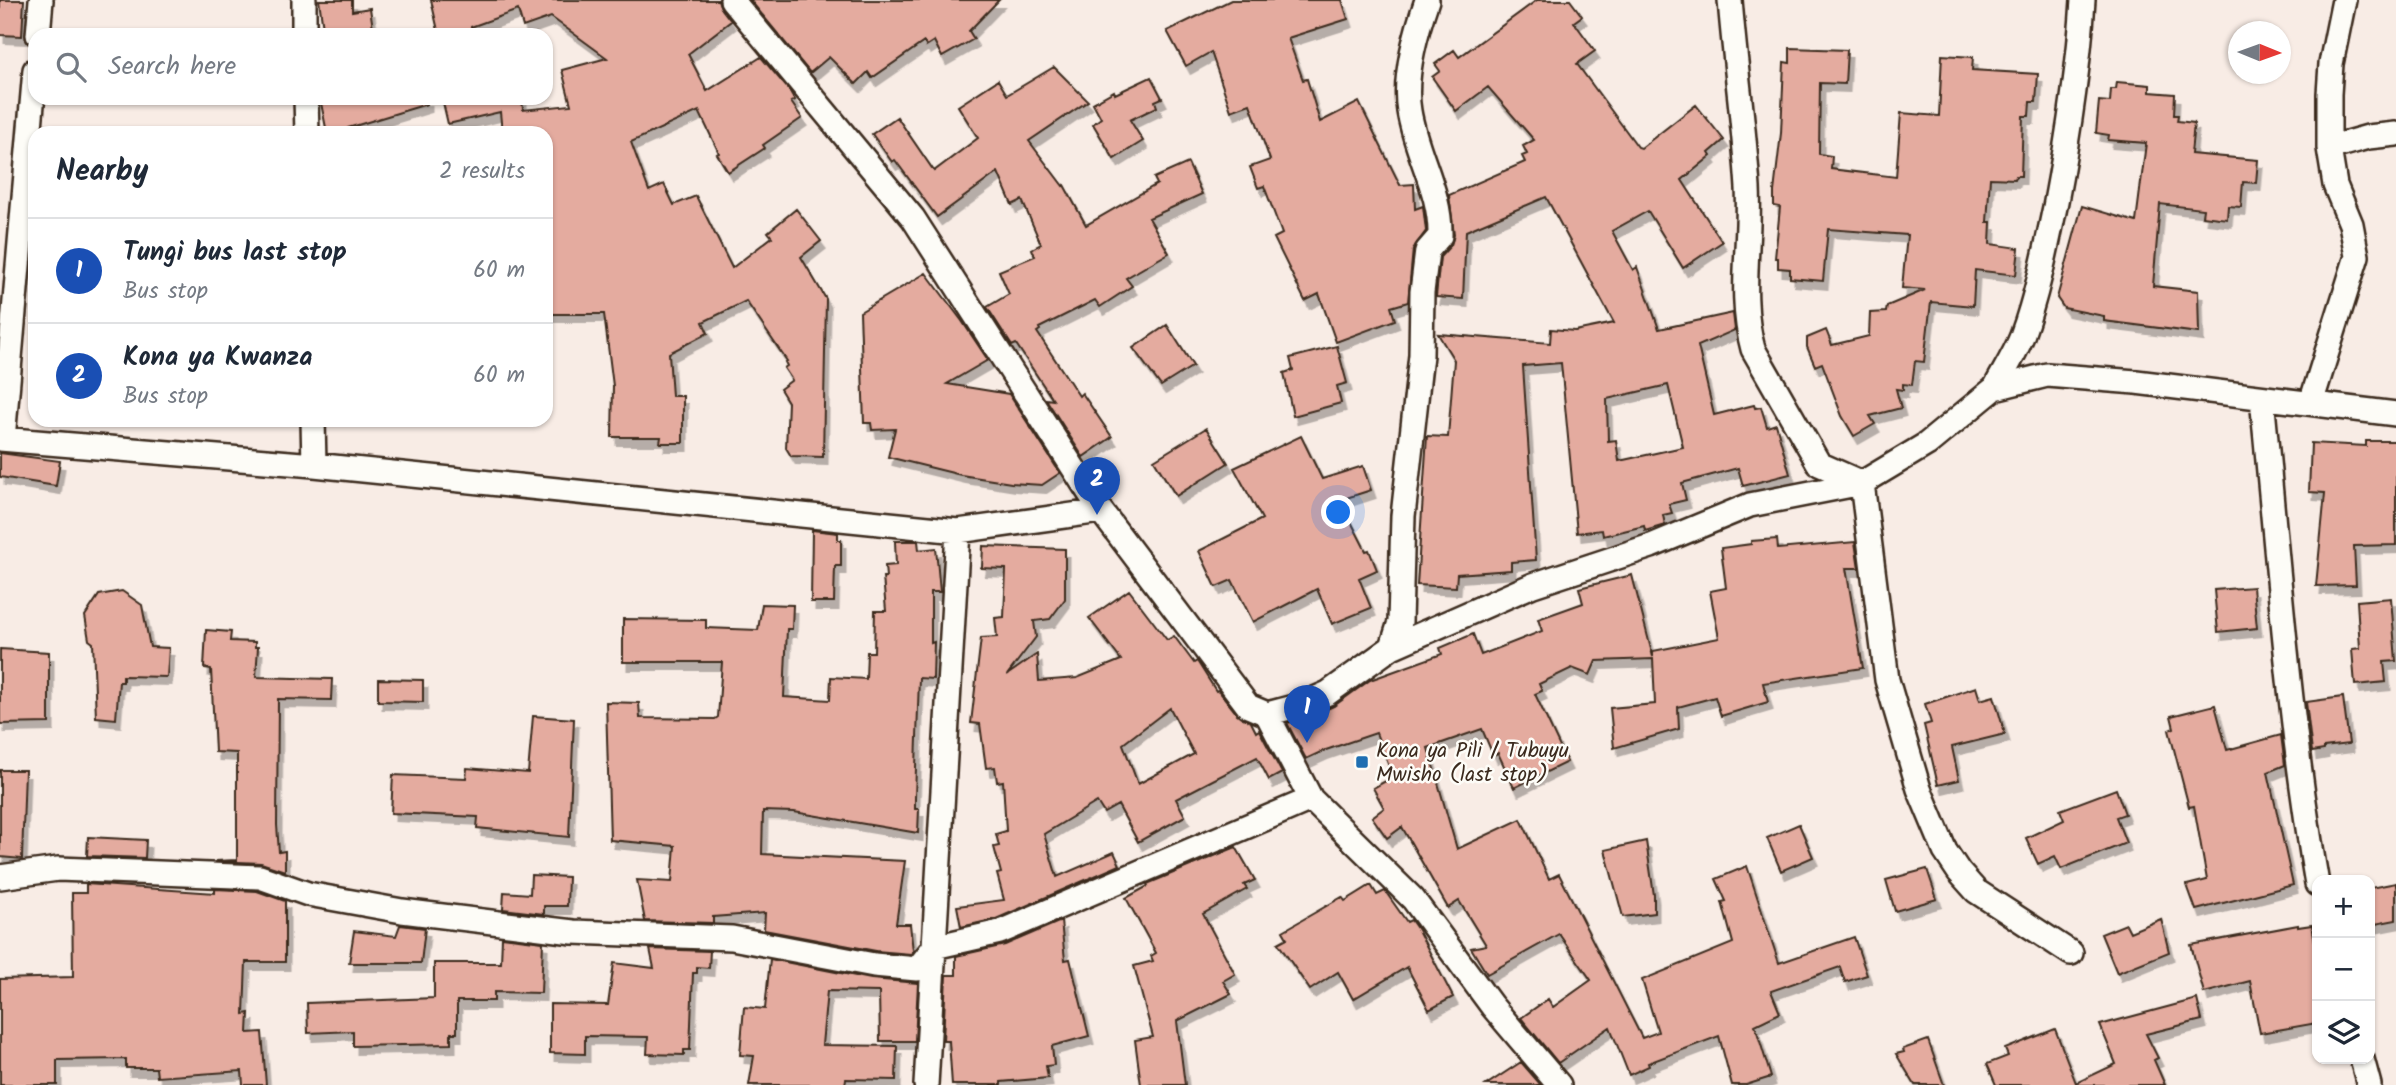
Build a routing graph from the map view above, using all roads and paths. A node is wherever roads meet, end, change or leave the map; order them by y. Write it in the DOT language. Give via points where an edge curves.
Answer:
graph roads {
  1 [pos="41,0"];
  2 [pos="304,0"];
  3 [pos="732,0"];
  4 [pos="1427,0"];
  5 [pos="1730,0"];
  6 [pos="2083,0"];
  7 [pos="2344,0"];
  8 [pos="39,28"];
  9 [pos="304,28"];
  10 [pos="32,105"];
  11 [pos="306,105"];
  12 [pos="30,126"];
  13 [pos="307,126"];
  14 [pos="2396,134"];
  15 [pos="28,148"];
  16 [pos="2329,148"];
  17 [pos="1995,388"];
  18 [pos="2262,398"];
  19 [pos="2311,403"];
  20 [pos="2396,414"];
  21 [pos="313,427"];
  22 [pos="2,439"];
  23 [pos="314,465"];
  24 [pos="1862,484"];
  25 [pos="1101,511"];
  26 [pos="958,531"];
  27 [pos="1392,647"];
  28 [pos="1267,714"];
  29 [pos="1311,799"];
  30 [pos="2315,875"];
  31 [pos="0,877"];
  32 [pos="934,947"];
  33 [pos="2071,953"];
  34 [pos="2363,1064"];
  35 [pos="926,1085"];
  36 [pos="1559,1085"];
  37 [pos="2369,1085"];
  1 -- 8 [label="street"];
  2 -- 9 [label="street"];
  3 -- 25 [label="street" via="913,218"];
  4 -- 27 [label="street" via="1407,94 1436,196 1440,236 1427,251 1422,292 1400,622"];
  5 -- 24 [label="street" via="1748,188 1745,290 1753,349 1819,464"];
  6 -- 17 [label="street" via="2071,125 2049,236 2021,338"];
  7 -- 16 [label="street" via="2331,64"];
  10 -- 12 [label="street"];
  11 -- 13 [label="street"];
  14 -- 16 [label="street"];
  15 -- 22 [label="street"];
  16 -- 19 [label="street" via="2357,256"];
  17 -- 18 [label="street" via="2047,375"];
  17 -- 24 [label="street" via="1927,444"];
  18 -- 19 [label="street"];
  18 -- 30 [label="street" via="2306,823"];
  19 -- 20 [label="street"];
  21 -- 23 [label="street"];
  22 -- 23 [label="street"];
  23 -- 26 [label="street"];
  24 -- 27 [label="street" via="1751,505 1651,546 1532,585"];
  24 -- 33 [label="street" via="1888,680 1916,778 1945,851 1976,891"];
  25 -- 26 [label="street"];
  25 -- 28 [label="street" via="1248,706"];
  26 -- 32 [label="street"];
  27 -- 28 [label="street" via="1328,693"];
  28 -- 29 [label="street"];
  29 -- 32 [label="street" via="1000,932"];
  29 -- 36 [label="street" via="1413,899 1492,1006"];
  31 -- 32 [label="street" via="58,869 260,877 308,894 402,911 573,932 732,938 874,965 917,968"];
  32 -- 35 [label="street"];
  34 -- 37 [label="street"];
}
